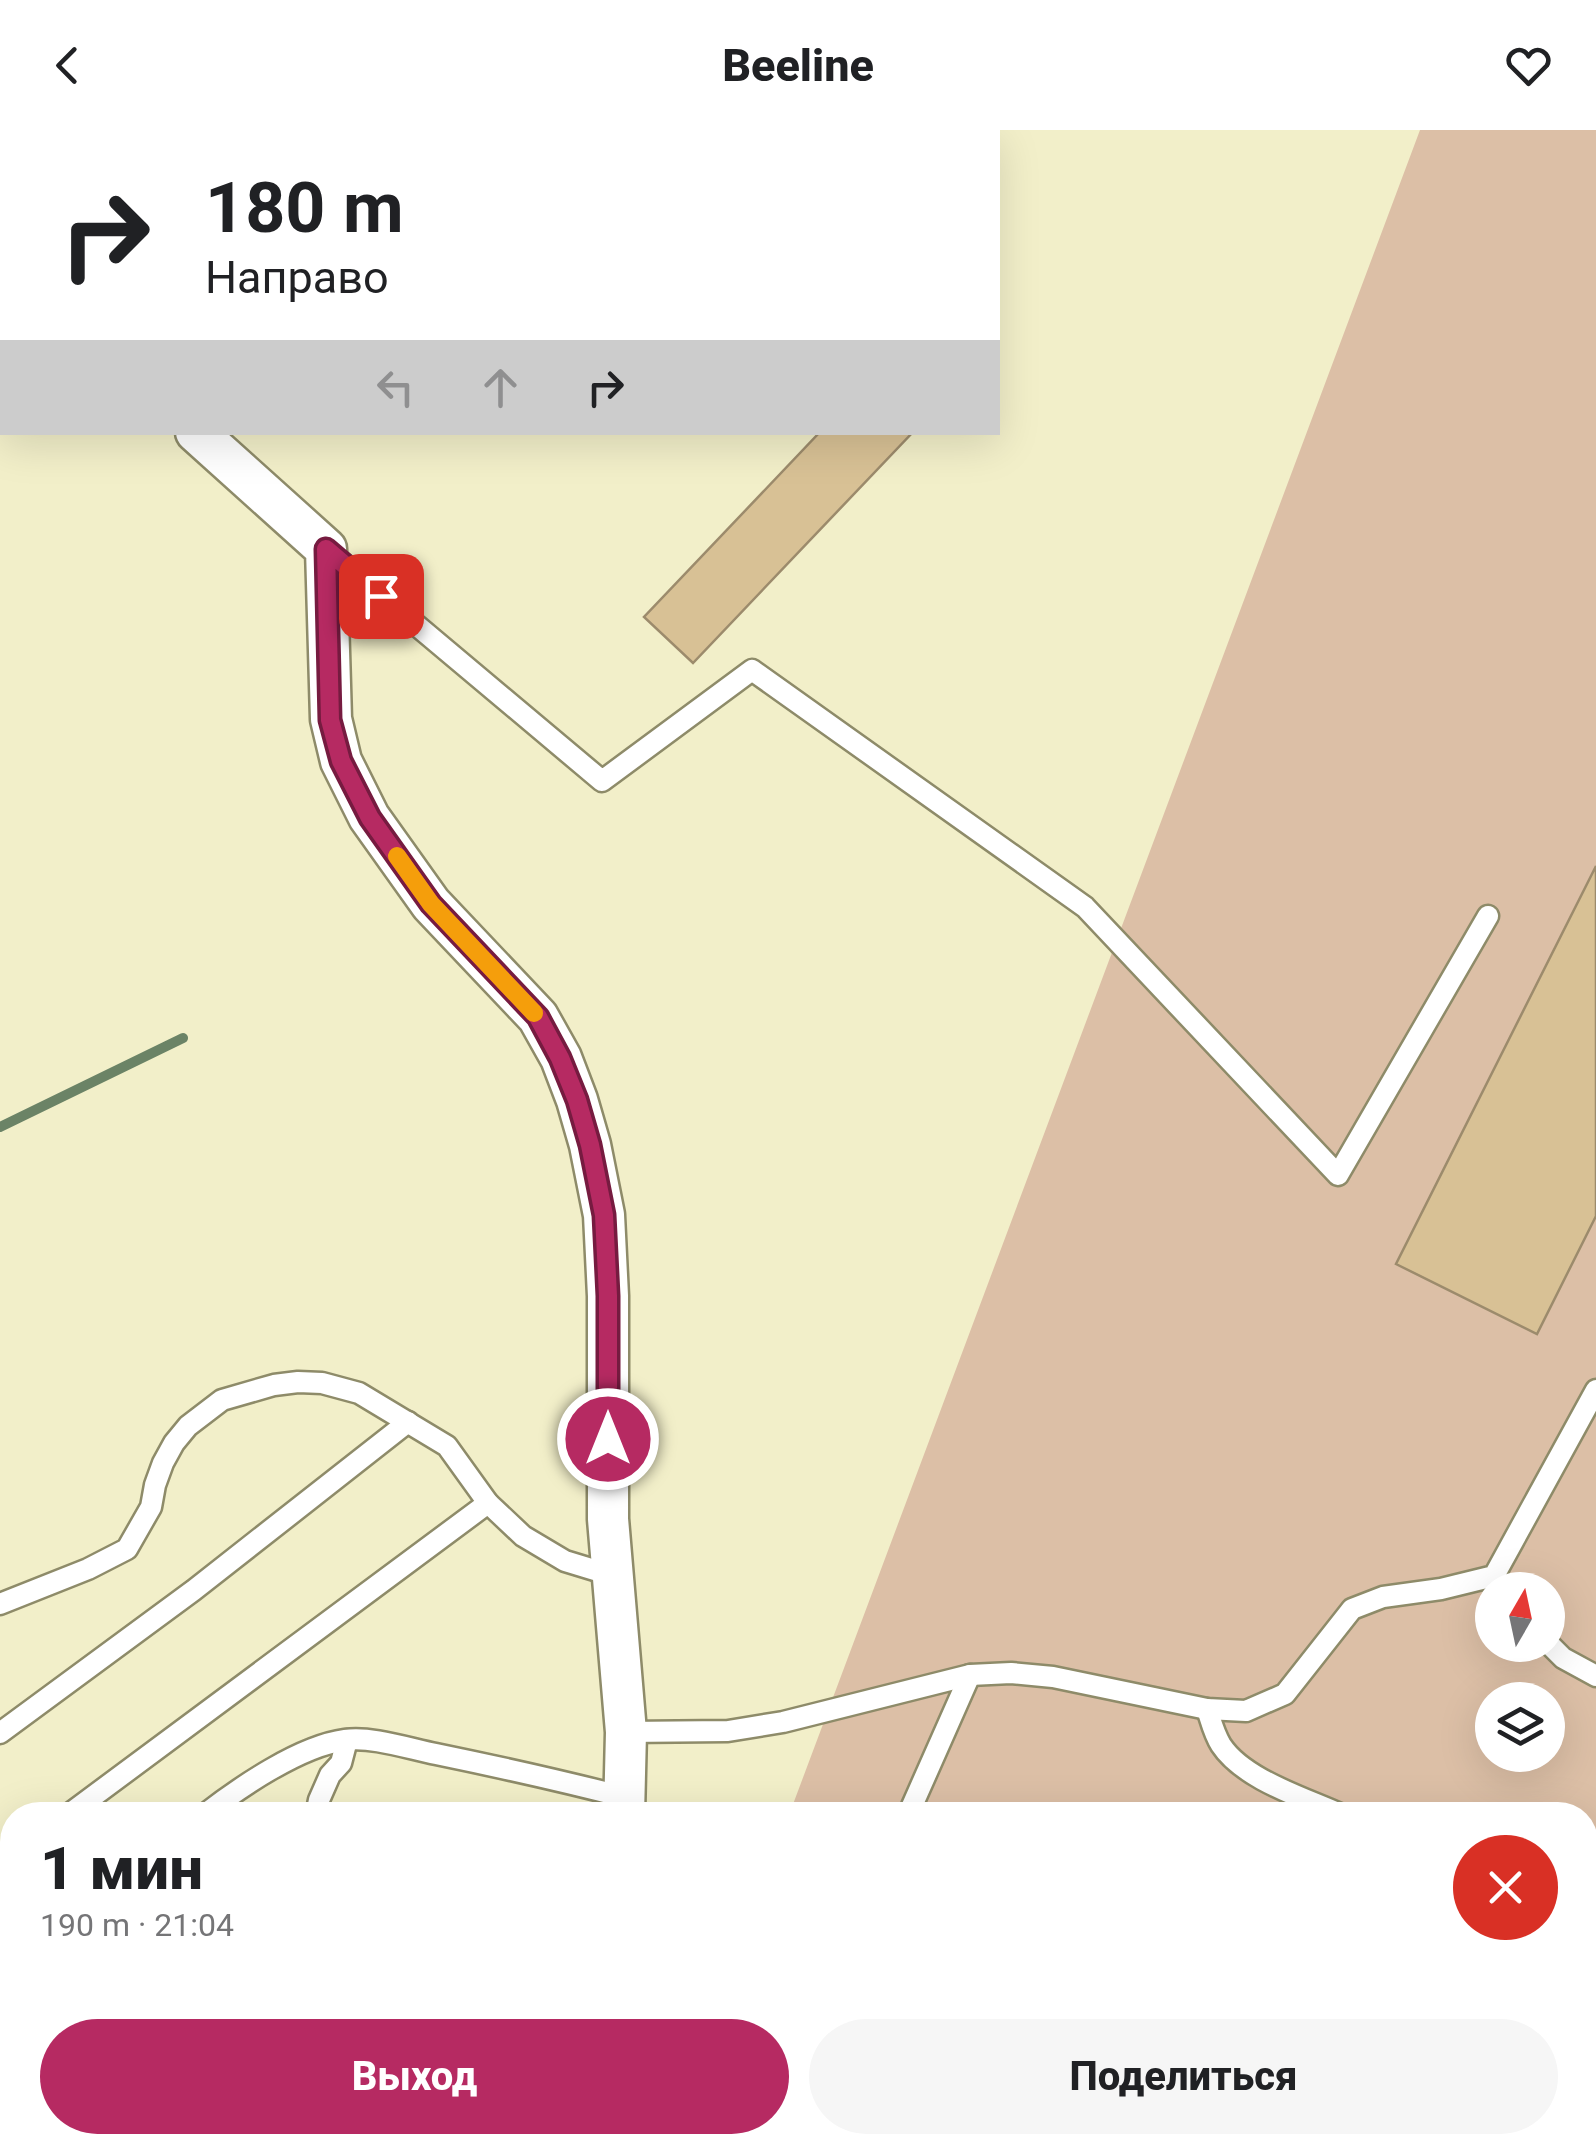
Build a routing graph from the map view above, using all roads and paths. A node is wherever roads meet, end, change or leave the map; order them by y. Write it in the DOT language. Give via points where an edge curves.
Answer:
graph roads {
  1 [pos="199,435"];
  2 [pos="326,549"];
  3 [pos="1488,916"];
  4 [pos="1594,1402"];
  5 [pos="408,1422"];
  6 [pos="488,1503"];
  7 [pos="1505,1572"];
  8 [pos="611,1575"];
  9 [pos="1475,1585"];
  10 [pos="0,1604"];
  11 [pos="1565,1660"];
  12 [pos="970,1675"];
  13 [pos="1596,1676"];
  14 [pos="1207,1708"];
  15 [pos="626,1732"];
  16 [pos="0,1733"];
  17 [pos="347,1740"];
  18 [pos="86,1802"];
  19 [pos="221,1802"];
  20 [pos="318,1802"];
  21 [pos="614,1802"];
  22 [pos="624,1802"];
  23 [pos="914,1802"];
  24 [pos="1313,1802"];
  1 -- 2 [label="street"];
  2 -- 3 [label="lane" via="602,781 752,670 1085,907 1338,1175"];
  2 -- 8 [label="street" via="330,720 341,761 370,818 431,904 538,1017 590,1145 604,1215"];
  4 -- 7 [label="lane"];
  5 -- 6 [label="lane" via="447,1446"];
  5 -- 10 [label="lane" via="359,1393 322,1383 274,1385 222,1400 174,1443 151,1508 127,1550"];
  5 -- 16 [label="lane"];
  6 -- 8 [label="lane" via="543,1550"];
  6 -- 18 [label="lane"];
  8 -- 15 [label="street"];
  9 -- 14 [label="lane" via="1382,1597 1352,1610 1285,1694 1246,1711"];
  11 -- 13 [label="lane"];
  12 -- 14 [label="lane" via="1053,1677"];
  12 -- 15 [label="lane" via="784,1722 728,1731"];
  12 -- 23 [label="lane"];
  14 -- 24 [label="lane" via="1224,1750 1250,1774"];
  15 -- 22 [label="street"];
  17 -- 19 [label="lane" via="301,1752"];
  17 -- 20 [label="lane"];
  17 -- 21 [label="lane" via="557,1780"];
}
